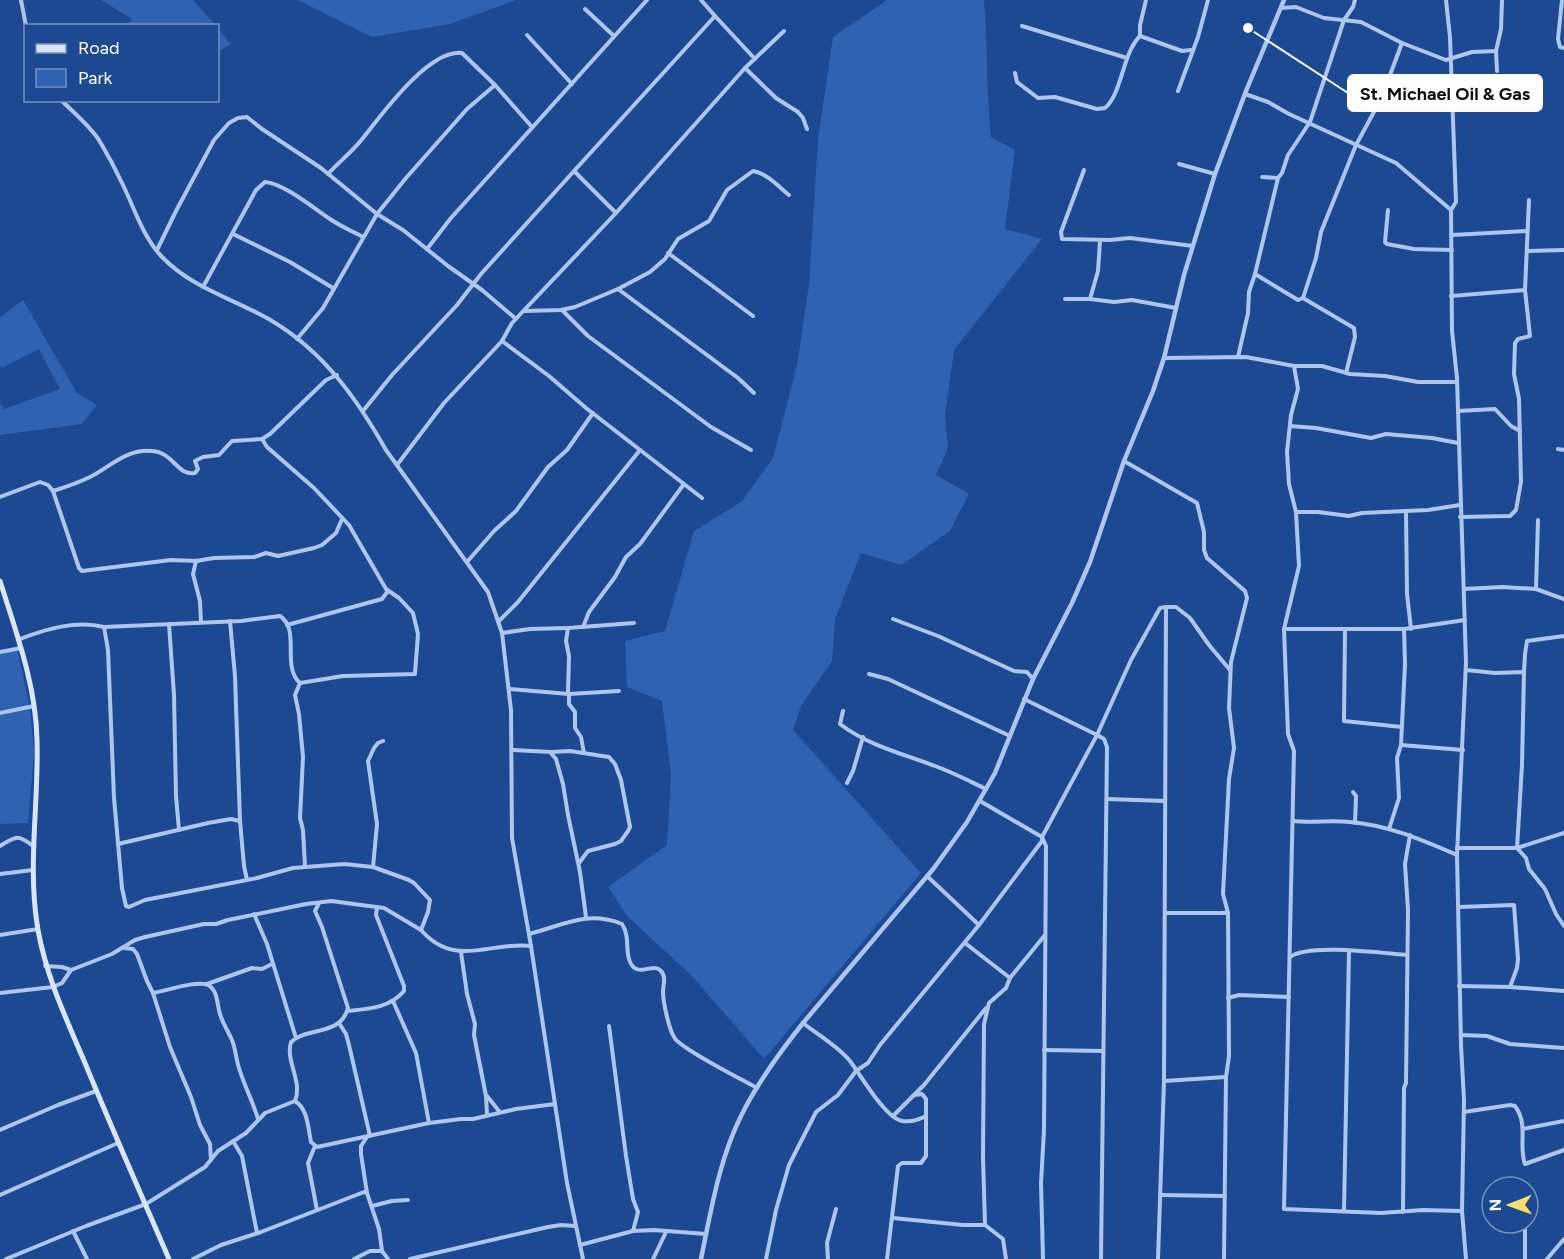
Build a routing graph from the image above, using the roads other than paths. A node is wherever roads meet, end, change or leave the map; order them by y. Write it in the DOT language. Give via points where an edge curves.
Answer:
graph roads {
  1 [pos="21,0"];
  2 [pos="647,0"];
  3 [pos="701,0"];
  4 [pos="1146,0"];
  5 [pos="1208,0"];
  6 [pos="1284,0"];
  7 [pos="1355,0"];
  8 [pos="1446,0"];
  9 [pos="1502,0"];
  10 [pos="1562,0"];
  11 [pos="1281,8"];
  12 [pos="585,9"];
  13 [pos="715,16"];
  14 [pos="1344,20"];
  15 [pos="26,24"];
  16 [pos="1022,26"];
  17 [pos="784,31"];
  18 [pos="527,35"];
  19 [pos="614,36"];
  20 [pos="1140,36"];
  21 [pos="1402,43"];
  22 [pos="1564,48"];
  23 [pos="1191,50"];
  24 [pos="1496,51"];
  25 [pos="755,58"];
  26 [pos="1127,58"];
  27 [pos="1451,60"];
  28 [pos="745,68"];
  29 [pos="1497,71"];
  30 [pos="1015,73"];
  31 [pos="572,84"];
  32 [pos="495,85"];
  33 [pos="1178,91"];
  34 [pos="1245,94"];
  35 [pos="63,102"];
  36 [pos="1310,123"];
  37 [pos="532,127"];
  38 [pos="807,129"];
  39 [pos="1356,145"];
  40 [pos="1179,164"];
  41 [pos="1084,170"];
  42 [pos="574,171"];
  43 [pos="328,174"];
  44 [pos="1215,174"];
  45 [pos="1262,177"];
  46 [pos="1278,178"];
  47 [pos="789,195"];
  48 [pos="1529,200"];
  49 [pos="1456,202"];
  50 [pos="1446,204"];
  51 [pos="1388,210"];
  52 [pos="1451,210"];
  53 [pos="616,213"];
  54 [pos="377,214"];
  55 [pos="1527,231"];
  56 [pos="233,234"];
  57 [pos="1452,235"];
  58 [pos="363,237"];
  59 [pos="1100,240"];
  60 [pos="1193,246"];
  61 [pos="427,249"];
  62 [pos="157,250"];
  63 [pos="1452,250"];
  64 [pos="1564,250"];
  65 [pos="1528,251"];
  66 [pos="668,253"];
  67 [pos="1255,274"];
  68 [pos="474,284"];
  69 [pos="202,287"];
  70 [pos="333,288"];
  71 [pos="618,289"];
  72 [pos="1525,290"];
  73 [pos="1451,296"];
  74 [pos="1090,298"];
  75 [pos="1303,298"];
  76 [pos="1065,299"];
  77 [pos="1176,308"];
  78 [pos="561,310"];
  79 [pos="525,311"];
  80 [pos="753,316"];
  81 [pos="516,319"];
  82 [pos="297,339"];
  83 [pos="502,341"];
  84 [pos="1238,357"];
  85 [pos="1164,358"];
  86 [pos="1294,366"];
  87 [pos="1346,373"];
  88 [pos="338,375"];
  89 [pos="1457,382"];
  90 [pos="754,393"];
  91 [pos="363,411"];
  92 [pos="1458,411"];
  93 [pos="593,413"];
  94 [pos="1290,426"];
  95 [pos="1520,431"];
  96 [pos="262,439"];
  97 [pos="1458,443"];
  98 [pos="1558,449"];
  99 [pos="640,450"];
  100 [pos="751,450"];
  101 [pos="1564,450"];
  102 [pos="1124,461"];
  103 [pos="397,465"];
  104 [pos="684,484"];
  105 [pos="52,491"];
  106 [pos="0,497"];
  107 [pos="702,498"];
  108 [pos="1460,505"];
  109 [pos="1296,512"];
  110 [pos="1406,512"];
  111 [pos="1460,517"];
  112 [pos="342,519"];
  113 [pos="1539,520"];
  114 [pos="198,561"];
  115 [pos="467,562"];
  116 [pos="0,581"];
  117 [pos="1464,589"];
  118 [pos="1536,589"];
  119 [pos="388,591"];
  120 [pos="2,593"];
  121 [pos="1564,599"];
  122 [pos="1166,607"];
  123 [pos="893,619"];
  124 [pos="1465,620"];
  125 [pos="230,621"];
  126 [pos="499,621"];
  127 [pos="201,622"];
  128 [pos="634,623"];
  129 [pos="169,624"];
  130 [pos="287,625"];
  131 [pos="104,627"];
  132 [pos="583,627"];
  133 [pos="568,628"];
  134 [pos="1284,629"];
  135 [pos="1404,629"];
  136 [pos="1411,629"];
  137 [pos="1345,630"];
  138 [pos="502,633"];
  139 [pos="1564,636"];
  140 [pos="20,639"];
  141 [pos="21,647"];
  142 [pos="0,652"];
  143 [pos="1466,670"];
  144 [pos="1230,671"];
  145 [pos="1524,672"];
  146 [pos="869,674"];
  147 [pos="1033,680"];
  148 [pos="300,683"];
  149 [pos="510,689"];
  150 [pos="620,691"];
  151 [pos="568,694"];
  152 [pos="1024,699"];
  153 [pos="34,706"];
  154 [pos="843,711"];
  155 [pos="0,713"];
  156 [pos="1402,727"];
  157 [pos="1097,735"];
  158 [pos="1010,736"];
  159 [pos="863,737"];
  160 [pos="383,741"];
  161 [pos="1401,745"];
  162 [pos="513,750"];
  163 [pos="1462,750"];
  164 [pos="550,752"];
  165 [pos="584,753"];
  166 [pos="847,783"];
  167 [pos="987,789"];
  168 [pos="1353,792"];
  169 [pos="1107,799"];
  170 [pos="981,801"];
  171 [pos="1166,801"];
  172 [pos="240,821"];
  173 [pos="1293,822"];
  174 [pos="1356,823"];
  175 [pos="1389,829"];
  176 [pos="179,830"];
  177 [pos="1564,833"];
  178 [pos="1410,835"];
  179 [pos="1042,837"];
  180 [pos="118,844"];
  181 [pos="0,846"];
  182 [pos="33,846"];
  183 [pos="1457,848"];
  184 [pos="1517,848"];
  185 [pos="1457,855"];
  186 [pos="578,863"];
  187 [pos="305,867"];
  188 [pos="373,867"];
  189 [pos="33,870"];
  190 [pos="0,874"];
  191 [pos="927,876"];
  192 [pos="247,880"];
  193 [pos="319,903"];
  194 [pos="377,907"];
  195 [pos="1459,907"];
  196 [pos="1166,913"];
  197 [pos="1228,913"];
  198 [pos="254,914"];
  199 [pos="586,917"];
  200 [pos="979,925"];
  201 [pos="1564,926"];
  202 [pos="38,929"];
  203 [pos="421,930"];
  204 [pos="0,934"];
  205 [pos="529,934"];
  206 [pos="1046,935"];
  207 [pos="964,943"];
  208 [pos="531,946"];
  209 [pos="124,948"];
  210 [pos="1348,951"];
  211 [pos="461,952"];
  212 [pos="1407,955"];
  213 [pos="1290,957"];
  214 [pos="272,964"];
  215 [pos="45,966"];
  216 [pos="71,970"];
  217 [pos="1010,978"];
  218 [pos="207,985"];
  219 [pos="1460,986"];
  220 [pos="53,987"];
  221 [pos="1510,987"];
  222 [pos="1564,991"];
  223 [pos="0,993"];
  224 [pos="153,993"];
  225 [pos="1289,997"];
  226 [pos="1228,998"];
  227 [pos="393,1001"];
  228 [pos="989,1005"];
  229 [pos="347,1011"];
  230 [pos="978,1020"];
  231 [pos="339,1023"];
  232 [pos="803,1023"];
  233 [pos="984,1023"];
  234 [pos="609,1026"];
  235 [pos="1461,1035"];
  236 [pos="296,1038"];
  237 [pos="1564,1048"];
  238 [pos="1044,1050"];
  239 [pos="1104,1051"];
  240 [pos="856,1071"];
  241 [pos="1226,1077"];
  242 [pos="1164,1081"];
  243 [pos="757,1088"];
  244 [pos="96,1091"];
  245 [pos="486,1095"];
  246 [pos="914,1095"];
  247 [pos="295,1101"];
  248 [pos="555,1104"];
  249 [pos="499,1112"];
  250 [pos="1464,1112"];
  251 [pos="487,1114"];
  252 [pos="893,1116"];
  253 [pos="925,1117"];
  254 [pos="258,1119"];
  255 [pos="1564,1121"];
  256 [pos="429,1124"];
  257 [pos="1523,1129"];
  258 [pos="0,1130"];
  259 [pos="369,1137"];
  260 [pos="357,1140"];
  261 [pos="233,1141"];
  262 [pos="118,1143"];
  263 [pos="362,1144"];
  264 [pos="315,1146"];
  265 [pos="1564,1150"];
  266 [pos="211,1161"];
  267 [pos="368,1193"];
  268 [pos="0,1194"];
  269 [pos="1160,1194"];
  270 [pos="1225,1196"];
  271 [pos="408,1200"];
  272 [pos="146,1204"];
  273 [pos="372,1206"];
  274 [pos="836,1209"];
  275 [pos="317,1210"];
  276 [pos="1344,1211"];
  277 [pos="1462,1211"];
  278 [pos="1403,1212"];
  279 [pos="893,1218"];
  280 [pos="985,1225"];
  281 [pos="575,1226"];
  282 [pos="73,1231"];
  283 [pos="633,1231"];
  284 [pos="666,1232"];
  285 [pos="257,1233"];
  286 [pos="706,1234"];
  287 [pos="1525,1235"];
  288 [pos="1564,1239"];
  289 [pos="580,1245"];
  290 [pos="382,1251"];
  291 [pos="22,1256"];
  292 [pos="6,1259"];
  293 [pos="87,1259"];
  294 [pos="169,1259"];
  295 [pos="193,1259"];
  296 [pos="354,1259"];
  297 [pos="388,1259"];
  298 [pos="410,1259"];
  299 [pos="583,1259"];
  300 [pos="653,1259"];
  301 [pos="701,1259"];
  302 [pos="766,1259"];
  303 [pos="828,1259"];
  304 [pos="887,1259"];
  305 [pos="1006,1259"];
  306 [pos="1043,1259"];
  307 [pos="1101,1259"];
  308 [pos="1158,1259"];
  309 [pos="1224,1259"];
  310 [pos="1467,1259"];
  311 [pos="1525,1259"];
  312 [pos="1547,1259"];
  1 -- 15 [label="street"];
  2 -- 19 [label="street"];
  3 -- 13 [label="street"];
  4 -- 20 [label="street"];
  5 -- 23 [label="street"];
  6 -- 11 [label="street"];
  7 -- 14 [label="street"];
  8 -- 27 [label="street"];
  9 -- 24 [label="street"];
  10 -- 22 [label="street" via="1558,39"];
  11 -- 14 [label="street"];
  11 -- 34 [label="street"];
  12 -- 19 [label="street"];
  13 -- 25 [label="street"];
  13 -- 42 [label="street"];
  14 -- 21 [label="street" via="1361,22"];
  14 -- 36 [label="street"];
  16 -- 26 [label="street"];
  17 -- 25 [label="street"];
  18 -- 31 [label="street"];
  19 -- 31 [label="street"];
  20 -- 23 [label="street" via="1182,51"];
  20 -- 26 [label="street"];
  21 -- 27 [label="street"];
  21 -- 39 [label="street" via="1381,99"];
  23 -- 33 [label="street"];
  24 -- 27 [label="street" via="1472,52"];
  24 -- 29 [label="street"];
  25 -- 28 [label="street"];
  26 -- 30 [label="street" via="1112,99 1101,109 1055,97 1038,98 1017,82"];
  27 -- 49 [label="street"];
  28 -- 38 [label="street" via="776,98 798,112"];
  28 -- 53 [label="street"];
  31 -- 37 [label="street"];
  32 -- 37 [label="street"];
  32 -- 43 [label="street" via="462,53 449,54 420,71"];
  32 -- 54 [label="street" via="467,109"];
  34 -- 36 [label="street"];
  34 -- 44 [label="street"];
  35 -- 62 [label="street" via="98,139 145,234"];
  36 -- 39 [label="street"];
  36 -- 46 [label="street"];
  37 -- 61 [label="street"];
  39 -- 50 [label="street" via="1401,166"];
  39 -- 75 [label="street" via="1321,232"];
  40 -- 44 [label="street"];
  41 -- 59 [label="street" via="1060,236"];
  42 -- 53 [label="street"];
  42 -- 68 [label="street"];
  43 -- 54 [label="street"];
  43 -- 62 [label="street" via="247,117 238,118 214,140"];
  44 -- 60 [label="street"];
  45 -- 46 [label="street"];
  46 -- 67 [label="street"];
  47 -- 66 [label="street" via="753,171 727,189 710,221 678,239"];
  48 -- 55 [label="street"];
  49 -- 50 [label="street"];
  49 -- 52 [label="street"];
  50 -- 52 [label="street"];
  51 -- 63 [label="street" via="1387,244"];
  52 -- 57 [label="street"];
  53 -- 79 [label="street"];
  54 -- 58 [label="street"];
  54 -- 61 [label="street"];
  55 -- 57 [label="street"];
  55 -- 65 [label="street"];
  56 -- 58 [label="street" via="256,190 268,181"];
  56 -- 69 [label="street"];
  56 -- 70 [label="street"];
  57 -- 63 [label="street"];
  58 -- 70 [label="street"];
  59 -- 60 [label="street" via="1130,238"];
  59 -- 74 [label="street" via="1098,271"];
  60 -- 77 [label="street"];
  61 -- 68 [label="street"];
  62 -- 69 [label="street" via="172,267"];
  63 -- 73 [label="street"];
  64 -- 65 [label="street"];
  65 -- 72 [label="street"];
  66 -- 71 [label="street" via="650,272"];
  66 -- 80 [label="street"];
  67 -- 75 [label="street" via="1298,300"];
  67 -- 84 [label="street"];
  68 -- 81 [label="street"];
  68 -- 91 [label="street"];
  69 -- 82 [label="street" via="260,314"];
  70 -- 82 [label="street" via="323,308"];
  71 -- 78 [label="street"];
  71 -- 90 [label="street"];
  72 -- 73 [label="street"];
  72 -- 95 [label="street" via="1530,336 1516,340 1514,374"];
  73 -- 89 [label="street"];
  74 -- 76 [label="street"];
  74 -- 77 [label="street"];
  75 -- 87 [label="street" via="1354,328"];
  77 -- 85 [label="street"];
  78 -- 79 [label="street"];
  78 -- 100 [label="street" via="588,336 711,428"];
  79 -- 81 [label="street"];
  81 -- 83 [label="street"];
  82 -- 88 [label="street"];
  83 -- 93 [label="street"];
  83 -- 103 [label="street" via="444,403"];
  84 -- 85 [label="street"];
  84 -- 86 [label="street"];
  85 -- 102 [label="street"];
  86 -- 87 [label="street" via="1322,366"];
  86 -- 94 [label="street" via="1298,389"];
  87 -- 89 [label="street" via="1418,382"];
  88 -- 91 [label="street"];
  88 -- 96 [label="street" via="326,380"];
  89 -- 92 [label="street"];
  91 -- 103 [label="street"];
  92 -- 95 [label="street" via="1495,409"];
  92 -- 97 [label="street"];
  93 -- 99 [label="street"];
  93 -- 115 [label="street" via="516,511"];
  94 -- 97 [label="street" via="1371,438 1386,434"];
  94 -- 109 [label="street" via="1288,477"];
  95 -- 111 [label="street" via="1521,482 1515,513"];
  96 -- 105 [label="street" via="231,441 219,455 195,461 198,469 190,474 162,452 131,454 87,478"];
  96 -- 112 [label="street"];
  97 -- 108 [label="street"];
  98 -- 101 [label="street"];
  99 -- 104 [label="street"];
  99 -- 126 [label="street"];
  102 -- 144 [label="street" via="1197,503 1207,558 1245,591 1247,601"];
  102 -- 147 [label="street" via="1090,562"];
  103 -- 115 [label="street"];
  104 -- 107 [label="street"];
  104 -- 132 [label="street" via="626,557 588,612"];
  105 -- 106 [label="street" via="40,482"];
  105 -- 114 [label="street" via="82,571 171,560"];
  108 -- 110 [label="street"];
  108 -- 111 [label="street"];
  109 -- 110 [label="street" via="1349,516"];
  109 -- 134 [label="street" via="1299,566"];
  110 -- 136 [label="street"];
  111 -- 117 [label="street"];
  112 -- 114 [label="street" via="336,533 314,548 278,556 266,553"];
  112 -- 119 [label="street"];
  113 -- 118 [label="street"];
  114 -- 127 [label="street" via="194,574"];
  115 -- 126 [label="street" via="488,592"];
  116 -- 120 [label="main road"];
  117 -- 118 [label="street"];
  117 -- 124 [label="street"];
  118 -- 121 [label="street"];
  119 -- 130 [label="street" via="382,600"];
  119 -- 148 [label="street" via="415,618 415,674 343,676"];
  120 -- 140 [label="main road"];
  122 -- 144 [label="street" via="1176,607 1190,618"];
  122 -- 157 [label="street" via="1160,608 1131,660"];
  122 -- 171 [label="street"];
  123 -- 147 [label="street" via="1014,671 1027,672"];
  124 -- 136 [label="street"];
  124 -- 143 [label="street"];
  125 -- 127 [label="street"];
  125 -- 130 [label="street" via="280,616"];
  125 -- 172 [label="street"];
  126 -- 138 [label="street"];
  127 -- 129 [label="street"];
  128 -- 132 [label="street"];
  129 -- 131 [label="street"];
  129 -- 176 [label="street"];
  130 -- 148 [label="street" via="291,664"];
  131 -- 140 [label="street" via="54,628"];
  131 -- 180 [label="street"];
  132 -- 133 [label="street"];
  133 -- 138 [label="street"];
  133 -- 151 [label="street"];
  134 -- 137 [label="street"];
  134 -- 173 [label="street" via="1288,734 1294,751"];
  135 -- 136 [label="street"];
  135 -- 137 [label="street"];
  135 -- 156 [label="street"];
  137 -- 156 [label="street" via="1344,721"];
  138 -- 149 [label="street"];
  139 -- 145 [label="street" via="1527,641"];
  140 -- 141 [label="main road"];
  141 -- 142 [label="street"];
  141 -- 153 [label="main road"];
  143 -- 145 [label="street"];
  143 -- 163 [label="street"];
  144 -- 197 [label="street" via="1234,748 1223,894"];
  145 -- 184 [label="street"];
  146 -- 158 [label="street" via="888,679"];
  147 -- 152 [label="street"];
  148 -- 187 [label="street" via="295,695 302,746 300,818"];
  149 -- 151 [label="street"];
  149 -- 162 [label="street"];
  150 -- 151 [label="street"];
  151 -- 165 [label="street"];
  152 -- 157 [label="street"];
  152 -- 158 [label="street"];
  153 -- 155 [label="street"];
  153 -- 182 [label="main road" via="37,738"];
  154 -- 159 [label="street" via="840,724"];
  156 -- 161 [label="street"];
  157 -- 169 [label="street" via="1107,747"];
  157 -- 179 [label="street"];
  158 -- 167 [label="street"];
  159 -- 166 [label="street"];
  159 -- 167 [label="street"];
  160 -- 188 [label="street" via="368,761 377,824"];
  161 -- 163 [label="street"];
  161 -- 175 [label="street" via="1397,758 1399,798"];
  162 -- 164 [label="street"];
  162 -- 205 [label="street" via="512,838"];
  163 -- 183 [label="street"];
  164 -- 165 [label="street"];
  164 -- 186 [label="street" via="561,776"];
  165 -- 186 [label="street" via="612,759 621,780 630,826 621,841 588,851"];
  167 -- 170 [label="street"];
  168 -- 174 [label="street"];
  169 -- 171 [label="street"];
  169 -- 239 [label="street"];
  170 -- 179 [label="street"];
  170 -- 191 [label="street"];
  171 -- 196 [label="street"];
  172 -- 176 [label="street" via="231,819"];
  172 -- 192 [label="street"];
  173 -- 174 [label="street"];
  173 -- 213 [label="street"];
  174 -- 175 [label="street"];
  175 -- 178 [label="street"];
  176 -- 180 [label="street"];
  177 -- 184 [label="street"];
  178 -- 185 [label="street"];
  178 -- 212 [label="street" via="1405,864"];
  179 -- 200 [label="street"];
  179 -- 206 [label="street" via="1047,846"];
  180 -- 192 [label="street" via="124,902 129,907 145,900"];
  181 -- 182 [label="street" via="15,837"];
  182 -- 189 [label="main road"];
  183 -- 184 [label="street"];
  183 -- 185 [label="street"];
  184 -- 201 [label="street"];
  185 -- 195 [label="street"];
  186 -- 199 [label="street"];
  187 -- 188 [label="street"];
  187 -- 192 [label="street"];
  188 -- 203 [label="street" via="414,883 429,897"];
  189 -- 190 [label="street"];
  189 -- 202 [label="main road"];
  191 -- 200 [label="street"];
  191 -- 232 [label="street"];
  193 -- 194 [label="street"];
  193 -- 198 [label="street"];
  193 -- 229 [label="street" via="315,911 340,978"];
  194 -- 203 [label="street"];
  194 -- 227 [label="street" via="379,924 404,986 402,994"];
  195 -- 219 [label="street"];
  195 -- 221 [label="street" via="1514,905 1518,959"];
  196 -- 197 [label="street"];
  196 -- 242 [label="street"];
  197 -- 226 [label="street"];
  198 -- 209 [label="street" via="150,935"];
  198 -- 214 [label="street"];
  199 -- 205 [label="street"];
  199 -- 243 [label="street" via="622,924 632,966 641,971 659,969 665,981 663,993 670,1026 678,1042"];
  200 -- 207 [label="street"];
  202 -- 204 [label="street"];
  202 -- 215 [label="main road"];
  203 -- 211 [label="street" via="446,948"];
  205 -- 208 [label="street"];
  206 -- 217 [label="street"];
  206 -- 238 [label="street"];
  207 -- 217 [label="street"];
  207 -- 240 [label="street" via="868,1063"];
  208 -- 211 [label="street"];
  208 -- 248 [label="street"];
  209 -- 216 [label="street"];
  209 -- 224 [label="street" via="138,954"];
  210 -- 212 [label="street"];
  210 -- 213 [label="street" via="1296,952"];
  210 -- 276 [label="street"];
  211 -- 245 [label="street"];
  212 -- 278 [label="street"];
  213 -- 225 [label="street"];
  214 -- 218 [label="street"];
  214 -- 236 [label="street"];
  215 -- 216 [label="street"];
  215 -- 220 [label="main road"];
  216 -- 220 [label="street" via="62,983"];
  217 -- 228 [label="street"];
  218 -- 224 [label="street" via="187,984"];
  218 -- 254 [label="street" via="216,996"];
  219 -- 221 [label="street"];
  219 -- 235 [label="street"];
  220 -- 223 [label="street"];
  220 -- 244 [label="main road"];
  221 -- 222 [label="street"];
  224 -- 266 [label="street" via="170,1047 210,1144"];
  225 -- 226 [label="street"];
  225 -- 276 [label="street" via="1284,1209"];
  226 -- 241 [label="street"];
  227 -- 229 [label="street"];
  227 -- 256 [label="street" via="420,1068"];
  228 -- 230 [label="street"];
  228 -- 233 [label="street"];
  229 -- 231 [label="street"];
  230 -- 233 [label="street"];
  230 -- 246 [label="street"];
  231 -- 236 [label="street"];
  231 -- 259 [label="street" via="349,1045"];
  232 -- 240 [label="street" via="843,1054"];
  232 -- 243 [label="street"];
  233 -- 280 [label="street"];
  234 -- 283 [label="street" via="626,1156 638,1212"];
  235 -- 237 [label="street"];
  235 -- 250 [label="street"];
  236 -- 247 [label="street" via="289,1048 298,1093"];
  238 -- 239 [label="street"];
  238 -- 306 [label="street"];
  239 -- 307 [label="street"];
  240 -- 252 [label="street"];
  240 -- 302 [label="street" via="838,1095 816,1112 789,1165"];
  241 -- 242 [label="street"];
  241 -- 270 [label="street"];
  242 -- 269 [label="street"];
  243 -- 286 [label="street" via="734,1131"];
  244 -- 258 [label="street"];
  244 -- 262 [label="main road"];
  245 -- 249 [label="street"];
  245 -- 251 [label="street"];
  246 -- 252 [label="street"];
  246 -- 253 [label="street" via="922,1094 926,1099"];
  247 -- 254 [label="street"];
  247 -- 264 [label="street" via="301,1105"];
  248 -- 249 [label="street"];
  248 -- 281 [label="street"];
  249 -- 251 [label="street"];
  250 -- 257 [label="street" via="1515,1106"];
  250 -- 277 [label="street"];
  251 -- 256 [label="street"];
  252 -- 253 [label="street" via="902,1121"];
  253 -- 279 [label="street" via="926,1156 921,1163 898,1166"];
  254 -- 261 [label="street"];
  255 -- 257 [label="street"];
  256 -- 259 [label="street"];
  257 -- 265 [label="street" via="1525,1164"];
  259 -- 260 [label="street"];
  259 -- 263 [label="street"];
  260 -- 263 [label="street"];
  260 -- 264 [label="street"];
  261 -- 266 [label="street"];
  261 -- 285 [label="street" via="242,1156"];
  262 -- 268 [label="street"];
  262 -- 272 [label="main road"];
  263 -- 267 [label="street"];
  264 -- 275 [label="street" via="308,1163"];
  266 -- 272 [label="street"];
  267 -- 273 [label="street"];
  267 -- 275 [label="street"];
  269 -- 270 [label="street"];
  269 -- 308 [label="street"];
  270 -- 309 [label="street"];
  271 -- 273 [label="street"];
  272 -- 282 [label="street"];
  272 -- 294 [label="main road"];
  273 -- 290 [label="street"];
  274 -- 303 [label="street" via="827,1243"];
  275 -- 285 [label="street"];
  276 -- 278 [label="street"];
  277 -- 278 [label="street"];
  277 -- 310 [label="street"];
  279 -- 280 [label="street"];
  279 -- 304 [label="street"];
  280 -- 305 [label="street" via="1004,1239"];
  281 -- 289 [label="street"];
  281 -- 298 [label="street" via="555,1226"];
  282 -- 291 [label="street"];
  282 -- 293 [label="street"];
  283 -- 284 [label="street"];
  283 -- 289 [label="street"];
  284 -- 286 [label="street"];
  284 -- 300 [label="street"];
  285 -- 295 [label="street"];
  286 -- 301 [label="street"];
  287 -- 311 [label="street"];
  288 -- 312 [label="street"];
  289 -- 299 [label="street"];
  290 -- 296 [label="street" via="370,1251"];
  290 -- 297 [label="street"];
  291 -- 292 [label="street"];
}
